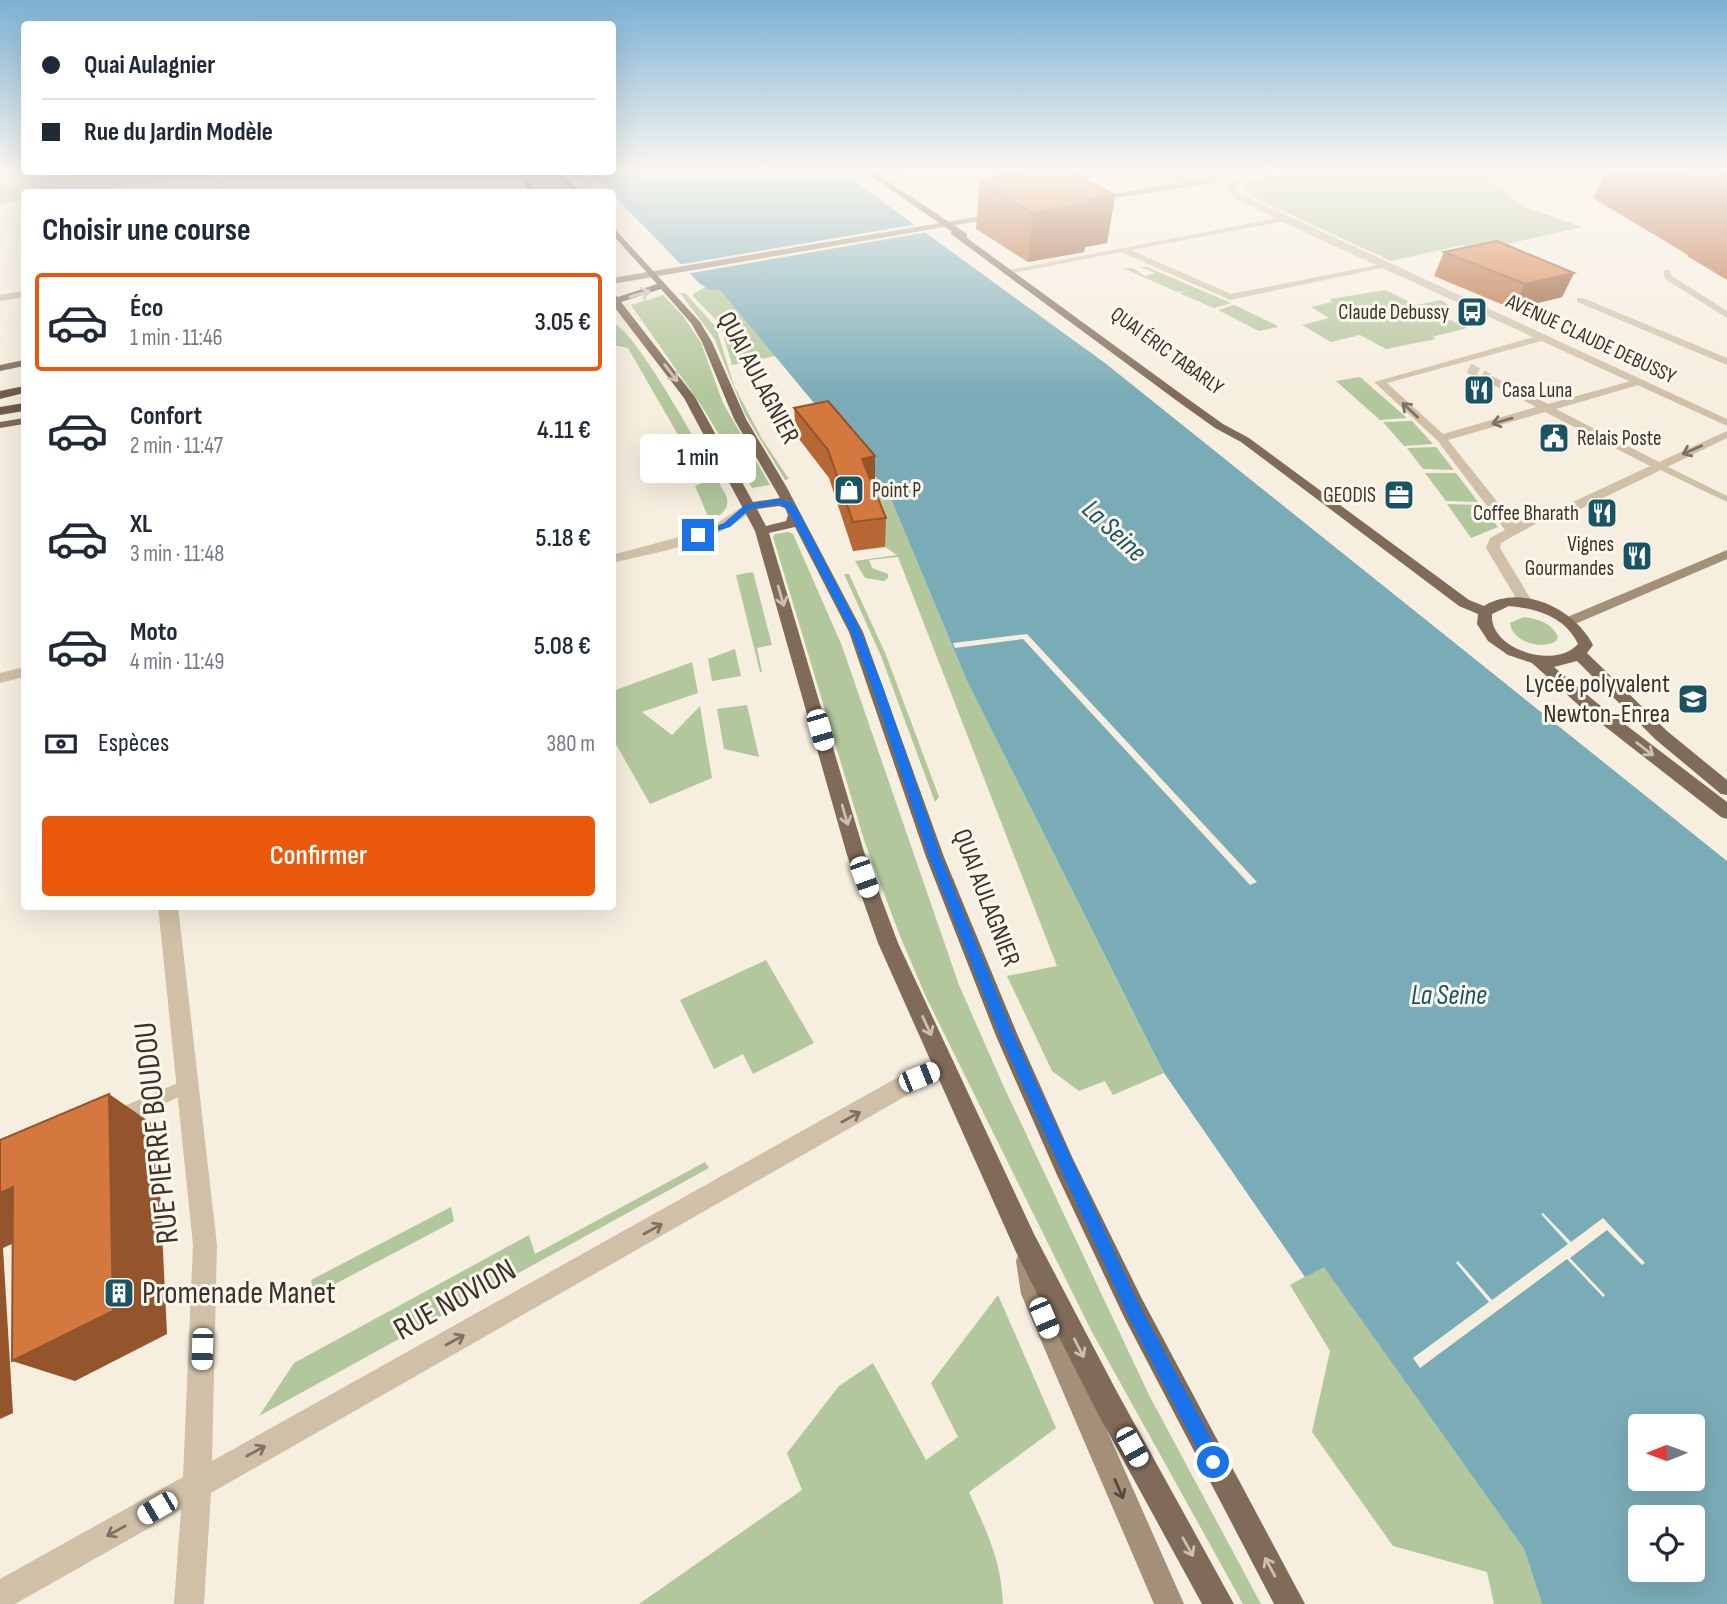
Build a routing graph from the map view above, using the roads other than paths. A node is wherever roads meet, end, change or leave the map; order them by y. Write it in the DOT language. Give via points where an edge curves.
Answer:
graph roads {
  1 [pos="627,245"];
  2 [pos="821,245"];
  3 [pos="972,245"];
  4 [pos="977,245"];
  5 [pos="1150,245"];
  6 [pos="1341,245"];
  7 [pos="1123,250"];
  8 [pos="617,251"];
  9 [pos="636,255"];
  10 [pos="1387,265"];
  11 [pos="1020,269"];
  12 [pos="1008,271"];
  13 [pos="1665,272"];
  14 [pos="616,280"];
  15 [pos="663,285"];
  16 [pos="21,295"];
  17 [pos="0,299"];
  18 [pos="616,299"];
  19 [pos="1580,300"];
  20 [pos="616,302"];
  21 [pos="1727,315"];
  22 [pos="616,317"];
  23 [pos="630,319"];
  24 [pos="1541,338"];
  25 [pos="1454,360"];
  26 [pos="1727,362"];
  27 [pos="21,364"];
  28 [pos="0,368"];
  29 [pos="1469,368"];
  30 [pos="1488,378"];
  31 [pos="1639,382"];
  32 [pos="21,394"];
  33 [pos="0,398"];
  34 [pos="21,408"];
  35 [pos="1547,409"];
  36 [pos="0,411"];
  37 [pos="21,422"];
  38 [pos="1727,424"];
  39 [pos="0,425"];
  40 [pos="1727,434"];
  41 [pos="1441,438"];
  42 [pos="1245,440"];
  43 [pos="1657,465"];
  44 [pos="1727,499"];
  45 [pos="748,507"];
  46 [pos="792,510"];
  47 [pos="1500,513"];
  48 [pos="1532,520"];
  49 [pos="720,528"];
  50 [pos="762,531"];
  51 [pos="1513,531"];
  52 [pos="1727,554"];
  53 [pos="616,558"];
  54 [pos="1526,603"];
  55 [pos="1485,612"];
  56 [pos="1570,621"];
  57 [pos="1580,654"];
  58 [pos="1536,659"];
  59 [pos="21,673"];
  60 [pos="0,678"];
  61 [pos="1727,789"];
  62 [pos="1727,812"];
  63 [pos="168,910"];
  64 [pos="945,1067"];
  65 [pos="187,1086"];
  66 [pos="107,1121"];
  67 [pos="1025,1244"];
  68 [pos="197,1485"];
  69 [pos="0,1596"];
  70 [pos="189,1604"];
  71 [pos="1169,1604"];
  72 [pos="1220,1604"];
  73 [pos="1290,1604"];
  1 -- 9 [label="main road, QUAI AULAGNIER"];
  2 -- 14 [label="main road"];
  3 -- 12 [label="main road, QUAI ÉRIC TABARLY"];
  4 -- 11 [label="main road, QUAI ÉRIC TABARLY"];
  5 -- 7 [label="street"];
  6 -- 10 [label="street, AVENUE CLAUDE DEBUSSY"];
  7 -- 10 [label="street" via="1230,297"];
  7 -- 11 [label="street"];
  8 -- 9 [label="main road"];
  9 -- 15 [label="main road, QUAI AULAGNIER"];
  10 -- 24 [label="street, AVENUE CLAUDE DEBUSSY"];
  11 -- 12 [label="street"];
  11 -- 42 [label="main road, QUAI ÉRIC TABARLY" via="1230,423"];
  12 -- 42 [label="main road, QUAI ÉRIC TABARLY" via="1219,426"];
  13 -- 21 [label="street"];
  18 -- 15 [label="main road, one-way"];
  15 -- 46 [label="main road, QUAI AULAGNIER" via="707,342 740,419"];
  16 -- 17 [label="street"];
  19 -- 26 [label="street"];
  20 -- 23 [label="main road"];
  22 -- 23 [label="main road"];
  23 -- 45 [label="main road, one-way" via="689,397"];
  24 -- 25 [label="street"];
  24 -- 31 [label="street, AVENUE CLAUDE DEBUSSY"];
  25 -- 29 [label="street"];
  41 -- 25 [label="street, one-way" via="1379,382"];
  27 -- 28 [label="main road"];
  30 -- 35 [label="street"];
  31 -- 35 [label="street"];
  31 -- 38 [label="street, AVENUE CLAUDE DEBUSSY"];
  32 -- 33 [label="highway"];
  34 -- 36 [label="highway"];
  35 -- 41 [label="street, one-way"];
  35 -- 43 [label="street"];
  37 -- 39 [label="main road"];
  40 -- 43 [label="street, one-way"];
  41 -- 47 [label="street"];
  42 -- 55 [label="main road, QUAI ÉRIC TABARLY" via="1464,603"];
  43 -- 44 [label="street"];
  43 -- 48 [label="street" via="1565,511"];
  45 -- 46 [label="main road" via="779,502"];
  45 -- 49 [label="street"];
  45 -- 50 [label="main road"];
  46 -- 50 [label="main road" via="792,524"];
  73 -- 46 [label="main road, QUAI AULAGNIER, one-way" via="1133,1308 1065,1167 935,857 856,632"];
  47 -- 48 [label="street"];
  47 -- 51 [label="street"];
  48 -- 51 [label="street"];
  49 -- 50 [label="street"];
  49 -- 53 [label="street"];
  50 -- 64 [label="main road, one-way" via="856,855 888,943"];
  51 -- 54 [label="street" via="1495,541 1493,548"];
  52 -- 56 [label="main road"];
  54 -- 55 [label="main road" via="1498,604"];
  54 -- 56 [label="main road"];
  55 -- 58 [label="main road" via="1484,624 1493,638"];
  56 -- 57 [label="main road" via="1586,645"];
  57 -- 58 [label="main road" via="1562,661"];
  57 -- 61 [label="main road" via="1661,735"];
  58 -- 62 [label="main road, one-way"];
  59 -- 60 [label="street"];
  63 -- 65 [label="street, RUE PIERRE BOUDOU"];
  64 -- 67 [label="main road"];
  68 -- 64 [label="street, RUE NOVION, one-way" via="919,1077"];
  65 -- 66 [label="street"];
  65 -- 68 [label="street, RUE PIERRE BOUDOU" via="205,1245"];
  67 -- 71 [label="main road, one-way" via="1034,1294"];
  67 -- 72 [label="main road, one-way"];
  68 -- 69 [label="street, RUE NOVION, one-way"];
  68 -- 70 [label="street, RUE PIERRE BOUDOU"];
}
